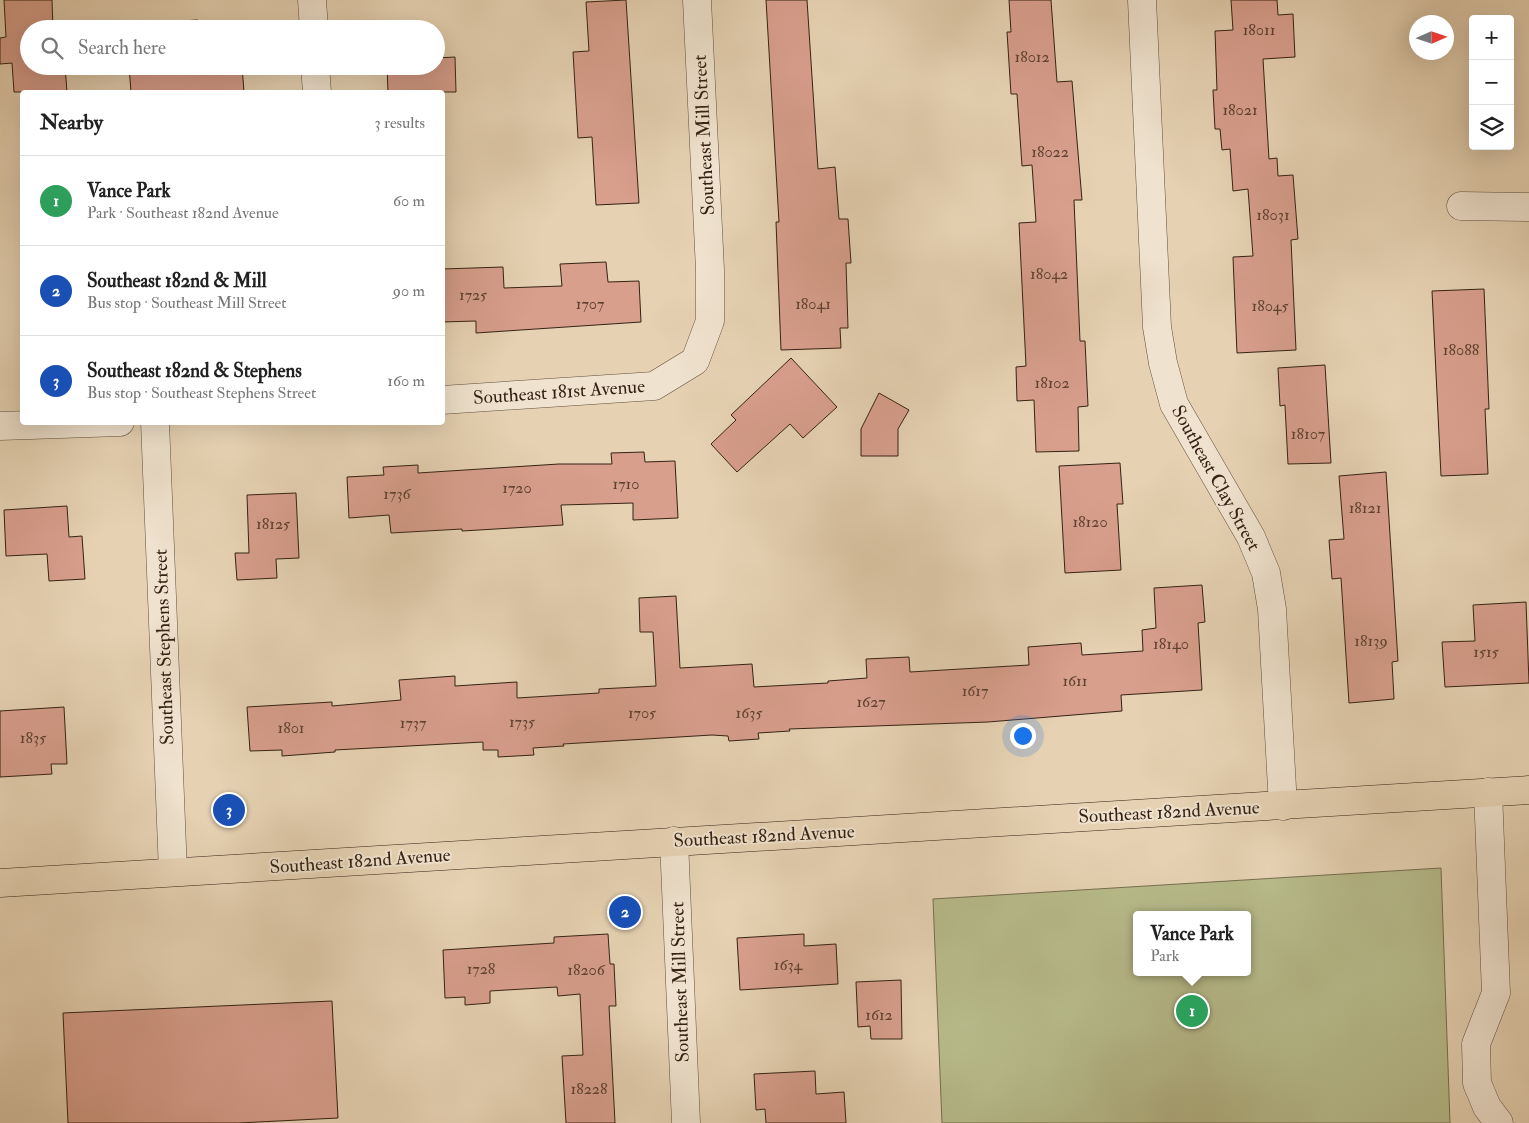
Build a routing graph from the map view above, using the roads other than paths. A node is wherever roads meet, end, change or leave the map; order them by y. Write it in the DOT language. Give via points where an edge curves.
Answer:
graph roads {
  1 [pos="312,0"];
  2 [pos="697,0"];
  3 [pos="1142,0"];
  4 [pos="313,20"];
  5 [pos="316,75"];
  6 [pos="317,90"];
  7 [pos="1461,206"];
  8 [pos="1529,207"];
  9 [pos="710,270"];
  10 [pos="445,400"];
  11 [pos="30,425"];
  12 [pos="155,425"];
  13 [pos="0,426"];
  14 [pos="1529,790"];
  15 [pos="1488,792"];
  16 [pos="1283,806"];
  17 [pos="674,841"];
  18 [pos="173,872"];
  19 [pos="0,883"];
  20 [pos="686,1123"];
  21 [pos="1499,1123"];
  1 -- 4 [label="street"];
  2 -- 9 [label="street, Southeast Mill Street"];
  3 -- 16 [label="street, Southeast Clay Street" via="1157,327 1163,364 1174,404 1251,537 1266,573 1272,609"];
  5 -- 6 [label="street"];
  7 -- 8 [label="street"];
  9 -- 10 [label="street, Southeast 181st Avenue" via="710,321 694,361 654,386"];
  11 -- 13 [label="street"];
  12 -- 18 [label="street, Southeast Stephens Street"];
  14 -- 15 [label="main road, Southeast 182nd Avenue"];
  15 -- 16 [label="main road, Southeast 182nd Avenue"];
  15 -- 21 [label="street" via="1496,993 1476,1044 1477,1083 1487,1107"];
  16 -- 17 [label="main road, Southeast 182nd Avenue"];
  17 -- 18 [label="main road, Southeast 182nd Avenue"];
  17 -- 20 [label="street, Southeast Mill Street"];
  18 -- 19 [label="main road, Southeast 182nd Avenue"];
}
